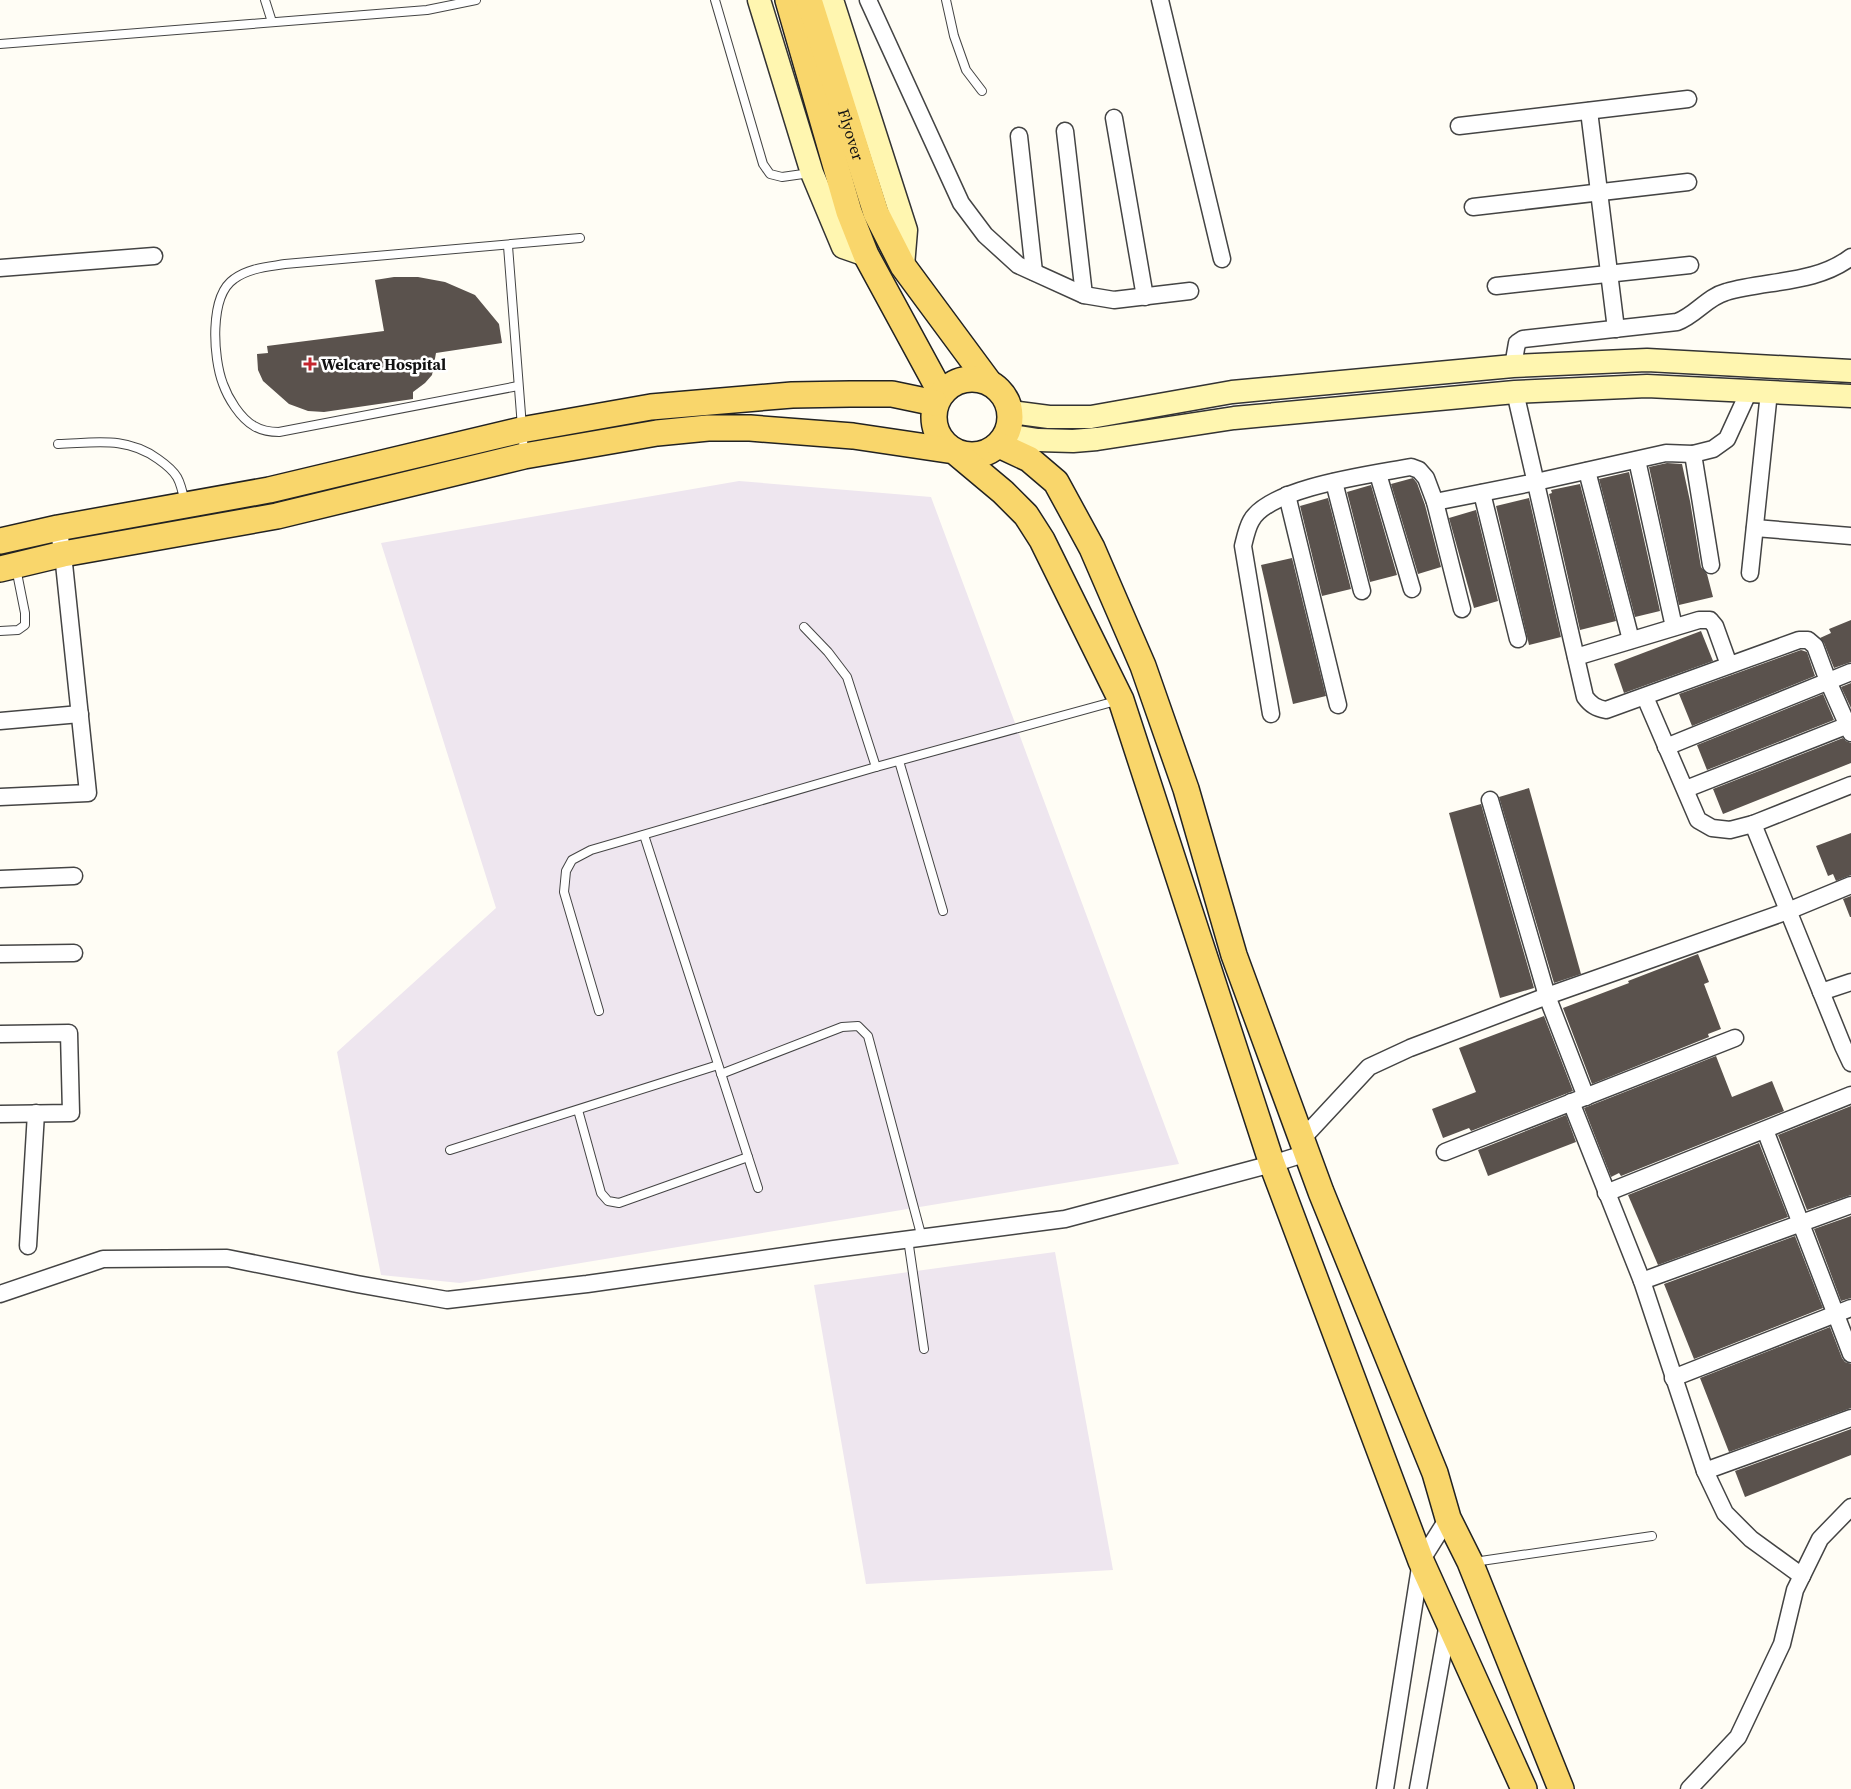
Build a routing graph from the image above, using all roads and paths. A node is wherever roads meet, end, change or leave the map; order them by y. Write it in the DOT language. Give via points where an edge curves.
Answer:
graph roads {
  1 [pos="266,0"];
  2 [pos="476,0"];
  3 [pos="715,0"];
  4 [pos="759,0"];
  5 [pos="788,0"];
  6 [pos="809,0"];
  7 [pos="832,0"];
  8 [pos="868,0"];
  9 [pos="946,0"];
  10 [pos="1160,0"];
  11 [pos="272,22"];
  12 [pos="0,44"];
  13 [pos="982,92"];
  14 [pos="1688,99"];
  15 [pos="1589,110"];
  16 [pos="1114,118"];
  17 [pos="1460,126"];
  18 [pos="1065,131"];
  19 [pos="1019,136"];
  20 [pos="812,173"];
  21 [pos="1688,182"];
  22 [pos="1599,192"];
  23 [pos="1473,207"];
  24 [pos="580,238"];
  25 [pos="508,246"];
  26 [pos="866,255"];
  27 [pos="154,256"];
  28 [pos="1851,257"];
  29 [pos="1222,259"];
  30 [pos="1690,265"];
  31 [pos="903,266"];
  32 [pos="0,268"];
  33 [pos="1034,272"];
  34 [pos="1609,274"];
  35 [pos="1496,286"];
  36 [pos="1190,291"];
  37 [pos="1084,295"];
  38 [pos="1145,297"];
  39 [pos="1616,330"];
  40 [pos="1513,366"];
  41 [pos="1851,371"];
  42 [pos="988,381"];
  43 [pos="518,386"];
  44 [pos="1515,392"];
  45 [pos="1759,392"];
  46 [pos="1851,396"];
  47 [pos="938,398"];
  48 [pos="521,430"];
  49 [pos="1005,431"];
  50 [pos="58,444"];
  51 [pos="954,451"];
  52 [pos="1693,454"];
  53 [pos="524,456"];
  54 [pos="1637,460"];
  55 [pos="1587,471"];
  56 [pos="1378,474"];
  57 [pos="1334,482"];
  58 [pos="1536,482"];
  59 [pos="1482,493"];
  60 [pos="1287,495"];
  61 [pos="1435,502"];
  62 [pos="188,518"];
  63 [pos="58,528"];
  64 [pos="1755,528"];
  65 [pos="1851,536"];
  66 [pos="0,541"];
  67 [pos="63,554"];
  68 [pos="1711,565"];
  69 [pos="8,567"];
  70 [pos="1750,573"];
  71 [pos="1412,589"];
  72 [pos="1362,591"];
  73 [pos="1462,609"];
  74 [pos="804,627"];
  75 [pos="1674,627"];
  76 [pos="0,631"];
  77 [pos="1518,639"];
  78 [pos="1631,640"];
  79 [pos="1576,657"];
  80 [pos="1729,665"];
  81 [pos="1851,672"];
  82 [pos="1828,681"];
  83 [pos="1645,697"];
  84 [pos="1121,700"];
  85 [pos="1338,705"];
  86 [pos="80,714"];
  87 [pos="1270,714"];
  88 [pos="0,721"];
  89 [pos="1850,727"];
  90 [pos="1666,747"];
  91 [pos="899,761"];
  92 [pos="876,767"];
  93 [pos="1851,785"];
  94 [pos="1686,789"];
  95 [pos="0,797"];
  96 [pos="1490,800"];
  97 [pos="1754,824"];
  98 [pos="644,835"];
  99 [pos="74,876"];
  100 [pos="0,878"];
  101 [pos="1851,885"];
  102 [pos="942,911"];
  103 [pos="1788,912"];
  104 [pos="74,953"];
  105 [pos="0,954"];
  106 [pos="1851,982"];
  107 [pos="1821,992"];
  108 [pos="1547,996"];
  109 [pos="599,1011"];
  110 [pos="0,1034"];
  111 [pos="1735,1038"];
  112 [pos="1851,1063"];
  113 [pos="718,1065"];
  114 [pos="721,1074"];
  115 [pos="1851,1095"];
  116 [pos="1579,1099"];
  117 [pos="578,1110"];
  118 [pos="0,1114"];
  119 [pos="36,1114"];
  120 [pos="1765,1130"];
  121 [pos="1304,1146"];
  122 [pos="450,1150"];
  123 [pos="1445,1152"];
  124 [pos="748,1157"];
  125 [pos="1272,1164"];
  126 [pos="758,1188"];
  127 [pos="1606,1193"];
  128 [pos="1851,1205"];
  129 [pos="1801,1222"];
  130 [pos="915,1239"];
  131 [pos="28,1246"];
  132 [pos="1642,1281"];
  133 [pos="0,1294"];
  134 [pos="1843,1311"];
  135 [pos="924,1349"];
  136 [pos="1851,1354"];
  137 [pos="1673,1378"];
  138 [pos="1851,1418"];
  139 [pos="1705,1470"];
  140 [pos="1851,1507"];
  141 [pos="1448,1518"];
  142 [pos="1652,1536"];
  143 [pos="1421,1561"];
  144 [pos="1470,1562"];
  145 [pos="1802,1576"];
  146 [pos="1449,1621"];
  147 [pos="1385,1789"];
  148 [pos="1418,1789"];
  149 [pos="1524,1789"];
  150 [pos="1561,1789"];
  151 [pos="1689,1789"];
  1 -- 11 [label="lane"];
  2 -- 11 [label="lane" via="427,10"];
  3 -- 20 [label="lane" via="763,164 770,174 782,178"];
  4 -- 20 [label="street"];
  5 -- 26 [label="main road, Flyover" via="849,212"];
  6 -- 31 [label="main road, Flyover" via="876,213"];
  7 -- 31 [label="street" via="906,230"];
  8 -- 33 [label="street" via="961,203 985,235 1018,265"];
  9 -- 13 [label="lane" via="966,70"];
  10 -- 29 [label="street"];
  11 -- 12 [label="lane"];
  14 -- 15 [label="street"];
  15 -- 17 [label="street"];
  15 -- 22 [label="street"];
  16 -- 38 [label="street"];
  18 -- 37 [label="street"];
  19 -- 33 [label="street"];
  20 -- 26 [label="street" via="843,247"];
  21 -- 22 [label="street"];
  22 -- 23 [label="street"];
  22 -- 34 [label="street"];
  24 -- 25 [label="lane"];
  25 -- 43 [label="lane"];
  25 -- 43 [label="lane" via="253,269 233,279 224,291 217,307 214,341 222,383 238,412 252,426 266,432"];
  26 -- 47 [label="main road, Flyover"];
  27 -- 32 [label="street"];
  28 -- 39 [label="street" via="1816,275 1724,292 1677,322"];
  30 -- 34 [label="street"];
  31 -- 42 [label="main road, Flyover"];
  33 -- 37 [label="street"];
  34 -- 35 [label="street"];
  34 -- 39 [label="street"];
  36 -- 38 [label="street"];
  37 -- 38 [label="street" via="1114,300"];
  39 -- 40 [label="street" via="1523,339 1518,344"];
  40 -- 41 [label="street" via="1647,360"];
  40 -- 49 [label="street" via="1232,392 1091,416 1049,417"];
  42 -- 47 [label="main road" via="971,378 955,382"];
  42 -- 49 [label="main road" via="1007,399"];
  43 -- 48 [label="lane"];
  44 -- 45 [label="street" via="1647,386"];
  44 -- 49 [label="street" via="1234,418 1097,440 1038,440"];
  44 -- 58 [label="street"];
  45 -- 46 [label="street"];
  45 -- 52 [label="street" via="1726,439 1713,450"];
  45 -- 64 [label="street"];
  47 -- 48 [label="main road" via="892,394 792,395 650,408"];
  47 -- 51 [label="main road" via="933,414 934,426 945,445"];
  48 -- 53 [label="lane"];
  48 -- 62 [label="main road" via="268,490"];
  49 -- 51 [label="main road" via="989,451 978,455"];
  49 -- 121 [label="main road" via="1029,459 1056,482 1092,548 1143,666 1186,789 1234,955"];
  50 -- 62 [label="lane" via="115,442 144,449 174,470 182,486"];
  51 -- 53 [label="main road" via="853,436 716,428 657,433"];
  51 -- 84 [label="main road" via="1003,492 1032,523"];
  52 -- 54 [label="street" via="1666,453"];
  52 -- 68 [label="street"];
  53 -- 62 [label="main road" via="277,516"];
  54 -- 55 [label="street"];
  54 -- 75 [label="street"];
  55 -- 58 [label="street"];
  55 -- 78 [label="street"];
  56 -- 57 [label="street"];
  56 -- 61 [label="street" via="1411,467 1419,470 1426,478"];
  56 -- 71 [label="street"];
  57 -- 60 [label="street"];
  57 -- 72 [label="street"];
  58 -- 59 [label="street"];
  58 -- 79 [label="street"];
  59 -- 61 [label="street"];
  59 -- 77 [label="street"];
  60 -- 85 [label="street"];
  60 -- 87 [label="street" via="1269,503 1251,520 1243,546"];
  61 -- 73 [label="street"];
  62 -- 63 [label="main road"];
  62 -- 67 [label="main road"];
  63 -- 66 [label="main road"];
  63 -- 67 [label="street"];
  64 -- 65 [label="street"];
  64 -- 70 [label="street"];
  67 -- 69 [label="main road"];
  67 -- 86 [label="street"];
  69 -- 76 [label="lane" via="25,613 25,625 18,630"];
  74 -- 92 [label="lane" via="847,677"];
  75 -- 78 [label="street"];
  75 -- 80 [label="street" via="1710,620"];
  78 -- 79 [label="street"];
  79 -- 83 [label="street" via="1585,697 1590,704 1606,710"];
  80 -- 82 [label="street" via="1799,640 1808,640 1815,646"];
  80 -- 83 [label="street"];
  81 -- 82 [label="street"];
  82 -- 89 [label="street"];
  82 -- 90 [label="street"];
  83 -- 90 [label="street"];
  84 -- 91 [label="lane"];
  84 -- 125 [label="main road"];
  86 -- 88 [label="street"];
  86 -- 95 [label="street" via="88,793"];
  89 -- 94 [label="street"];
  90 -- 94 [label="street"];
  91 -- 92 [label="lane"];
  91 -- 102 [label="lane"];
  92 -- 98 [label="lane"];
  93 -- 97 [label="street"];
  94 -- 97 [label="street" via="1698,820 1712,828 1730,830"];
  96 -- 108 [label="street"];
  97 -- 103 [label="street"];
  98 -- 109 [label="lane" via="590,850 572,860 566,871 564,892"];
  98 -- 113 [label="lane"];
  99 -- 100 [label="street"];
  101 -- 103 [label="street"];
  103 -- 107 [label="street"];
  103 -- 108 [label="street"];
  104 -- 105 [label="street"];
  106 -- 107 [label="street"];
  107 -- 112 [label="street"];
  108 -- 116 [label="street"];
  108 -- 121 [label="street" via="1410,1048 1370,1067"];
  110 -- 119 [label="street" via="69,1033 71,1113"];
  111 -- 116 [label="street"];
  113 -- 114 [label="lane"];
  113 -- 117 [label="lane"];
  114 -- 124 [label="lane"];
  114 -- 130 [label="lane" via="842,1027 858,1026 868,1036"];
  115 -- 120 [label="street"];
  116 -- 123 [label="street"];
  116 -- 127 [label="street"];
  117 -- 122 [label="lane"];
  117 -- 124 [label="lane" via="601,1193 608,1201 619,1203"];
  118 -- 119 [label="street"];
  119 -- 131 [label="street"];
  120 -- 127 [label="street"];
  120 -- 129 [label="street"];
  121 -- 125 [label="street"];
  121 -- 141 [label="main road" via="1435,1474"];
  124 -- 126 [label="lane"];
  125 -- 130 [label="street" via="1065,1219"];
  125 -- 143 [label="main road"];
  127 -- 132 [label="street"];
  128 -- 129 [label="street"];
  129 -- 132 [label="street"];
  129 -- 134 [label="street"];
  130 -- 133 [label="street" via="447,1300 227,1258 103,1259"];
  130 -- 135 [label="lane"];
  132 -- 137 [label="street"];
  134 -- 136 [label="street"];
  134 -- 137 [label="street"];
  137 -- 139 [label="street"];
  138 -- 139 [label="street"];
  139 -- 145 [label="street" via="1725,1513 1750,1539"];
  140 -- 145 [label="street" via="1820,1539"];
  141 -- 143 [label="street"];
  141 -- 144 [label="main road"];
  142 -- 144 [label="lane"];
  143 -- 146 [label="main road"];
  143 -- 147 [label="street"];
  144 -- 150 [label="main road"];
  145 -- 151 [label="street" via="1795,1590 1782,1644 1738,1737"];
  146 -- 148 [label="street"];
  146 -- 149 [label="main road"];
}
